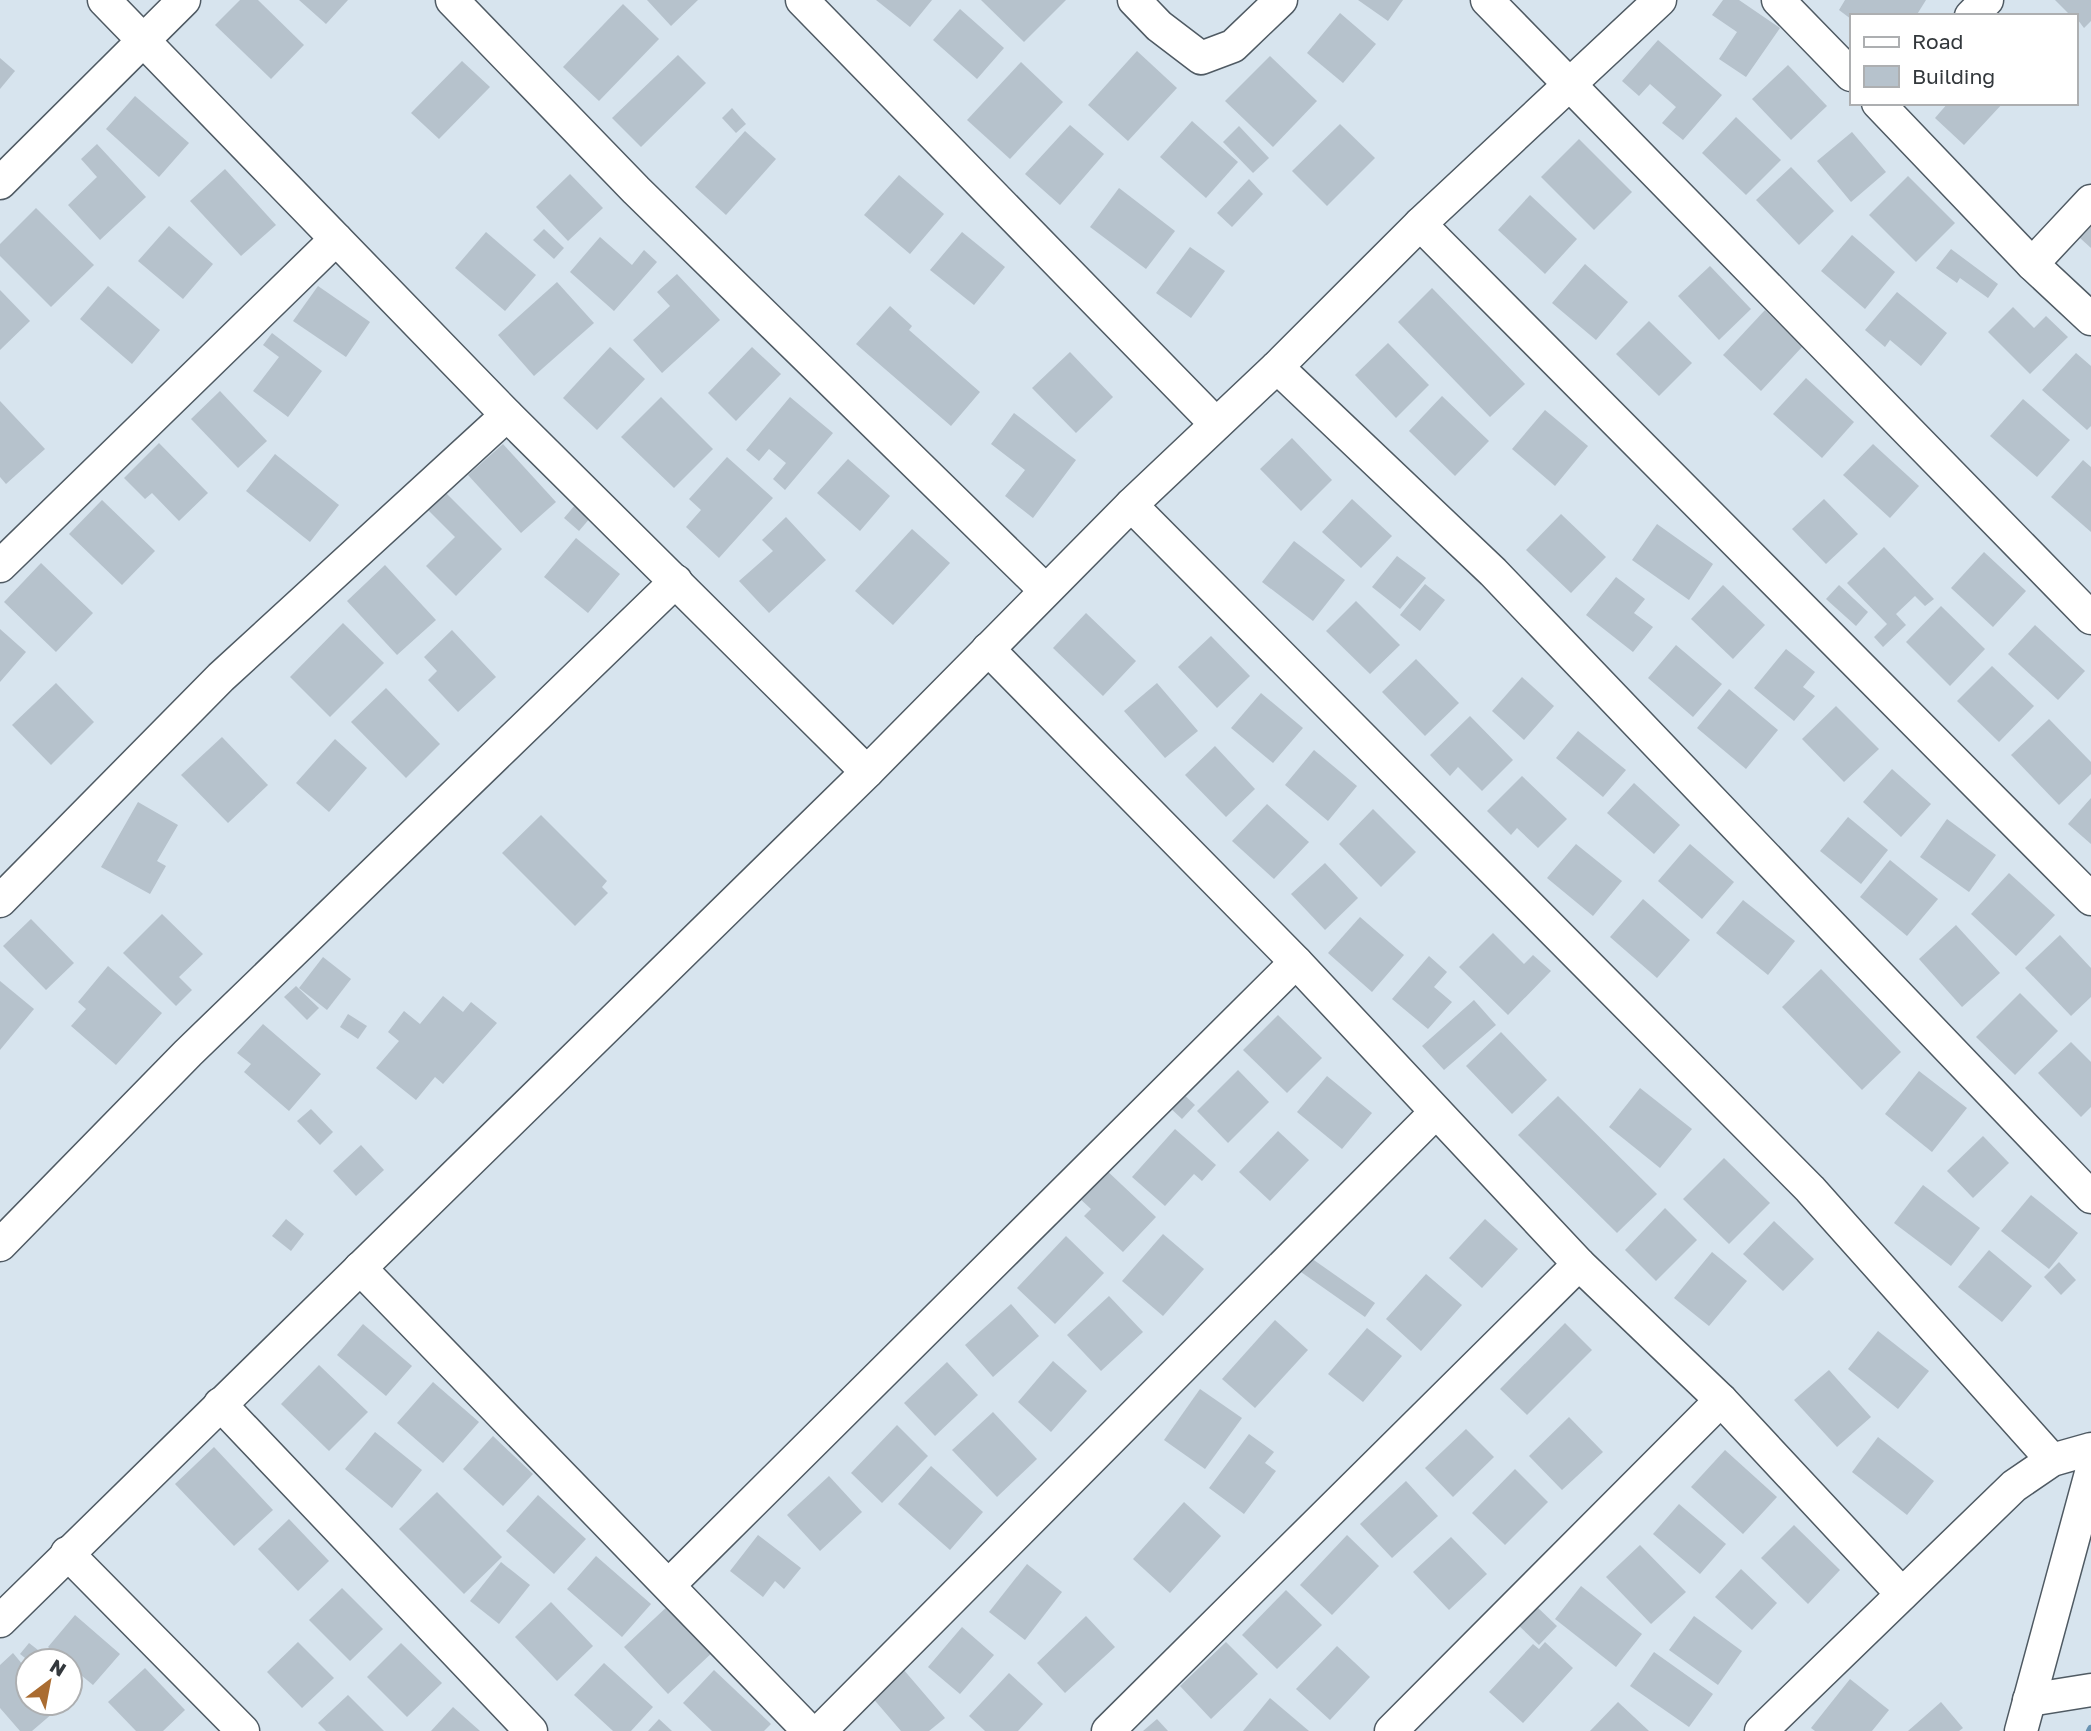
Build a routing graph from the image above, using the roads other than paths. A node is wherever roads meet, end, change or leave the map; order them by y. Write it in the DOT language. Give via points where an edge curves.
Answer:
graph roads {
  1 [pos="104,0"];
  2 [pos="184,0"];
  3 [pos="452,0"];
  4 [pos="802,0"];
  5 [pos="1134,0"];
  6 [pos="1281,0"];
  7 [pos="1487,0"];
  8 [pos="1660,0"];
  9 [pos="1778,0"];
  10 [pos="1987,0"];
  11 [pos="1973,14"];
  12 [pos="143,41"];
  13 [pos="1850,74"];
  14 [pos="1571,83"];
  15 [pos="1882,105"];
  16 [pos="0,183"];
  17 [pos="2091,201"];
  18 [pos="1420,224"];
  19 [pos="337,239"];
  20 [pos="2032,264"];
  21 [pos="2091,319"];
  22 [pos="1277,367"];
  23 [pos="507,415"];
  24 [pos="1216,424"];
  25 [pos="1131,505"];
  26 [pos="0,566"];
  27 [pos="676,582"];
  28 [pos="1045,590"];
  29 [pos="2091,618"];
  30 [pos="988,649"];
  31 [pos="867,772"];
  32 [pos="2091,899"];
  33 [pos="0,901"];
  34 [pos="1296,962"];
  35 [pos="1436,1112"];
  36 [pos="2091,1197"];
  37 [pos="0,1245"];
  38 [pos="1580,1264"];
  39 [pos="360,1268"];
  40 [pos="1721,1400"];
  41 [pos="220,1404"];
  42 [pos="2091,1449"];
  43 [pos="2052,1461"];
  44 [pos="2091,1473"];
  45 [pos="66,1553"];
  46 [pos="669,1585"];
  47 [pos="1902,1594"];
  48 [pos="3,1613"];
  49 [pos="2091,1690"];
  50 [pos="2029,1700"];
  51 [pos="243,1731"];
  52 [pos="531,1731"];
  53 [pos="810,1731"];
  54 [pos="820,1731"];
  55 [pos="1108,1731"];
  56 [pos="1391,1731"];
  57 [pos="1761,1731"];
  58 [pos="2021,1731"];
  1 -- 12 [label="street"];
  2 -- 12 [label="street"];
  3 -- 28 [label="street" via="636,190"];
  4 -- 24 [label="street"];
  5 -- 6 [label="street" via="1201,58 1233,46"];
  7 -- 14 [label="street"];
  8 -- 14 [label="street"];
  9 -- 13 [label="street"];
  10 -- 11 [label="street"];
  12 -- 16 [label="street"];
  12 -- 19 [label="street"];
  14 -- 18 [label="street"];
  14 -- 29 [label="street"];
  15 -- 20 [label="street"];
  17 -- 20 [label="street"];
  18 -- 22 [label="street"];
  18 -- 32 [label="street"];
  19 -- 23 [label="street"];
  19 -- 26 [label="street"];
  20 -- 21 [label="street"];
  22 -- 24 [label="street"];
  22 -- 36 [label="street" via="1493,572"];
  23 -- 27 [label="street"];
  23 -- 33 [label="street" via="221,677"];
  24 -- 25 [label="street"];
  25 -- 28 [label="street"];
  25 -- 43 [label="street" via="1810,1189"];
  27 -- 31 [label="street"];
  27 -- 37 [label="street" via="188,1053"];
  28 -- 30 [label="street"];
  30 -- 31 [label="street"];
  30 -- 34 [label="street"];
  31 -- 39 [label="street"];
  34 -- 35 [label="street"];
  34 -- 46 [label="street"];
  35 -- 38 [label="street"];
  35 -- 54 [label="street"];
  38 -- 40 [label="street"];
  38 -- 55 [label="street"];
  39 -- 41 [label="street"];
  39 -- 46 [label="street"];
  40 -- 47 [label="street"];
  40 -- 56 [label="street"];
  41 -- 45 [label="street"];
  41 -- 52 [label="street"];
  42 -- 43 [label="street"];
  43 -- 47 [label="street" via="2014,1486"];
  44 -- 50 [label="street"];
  45 -- 48 [label="street"];
  45 -- 51 [label="street"];
  46 -- 53 [label="street"];
  47 -- 57 [label="street"];
  49 -- 50 [label="street"];
  50 -- 58 [label="street"];
}
